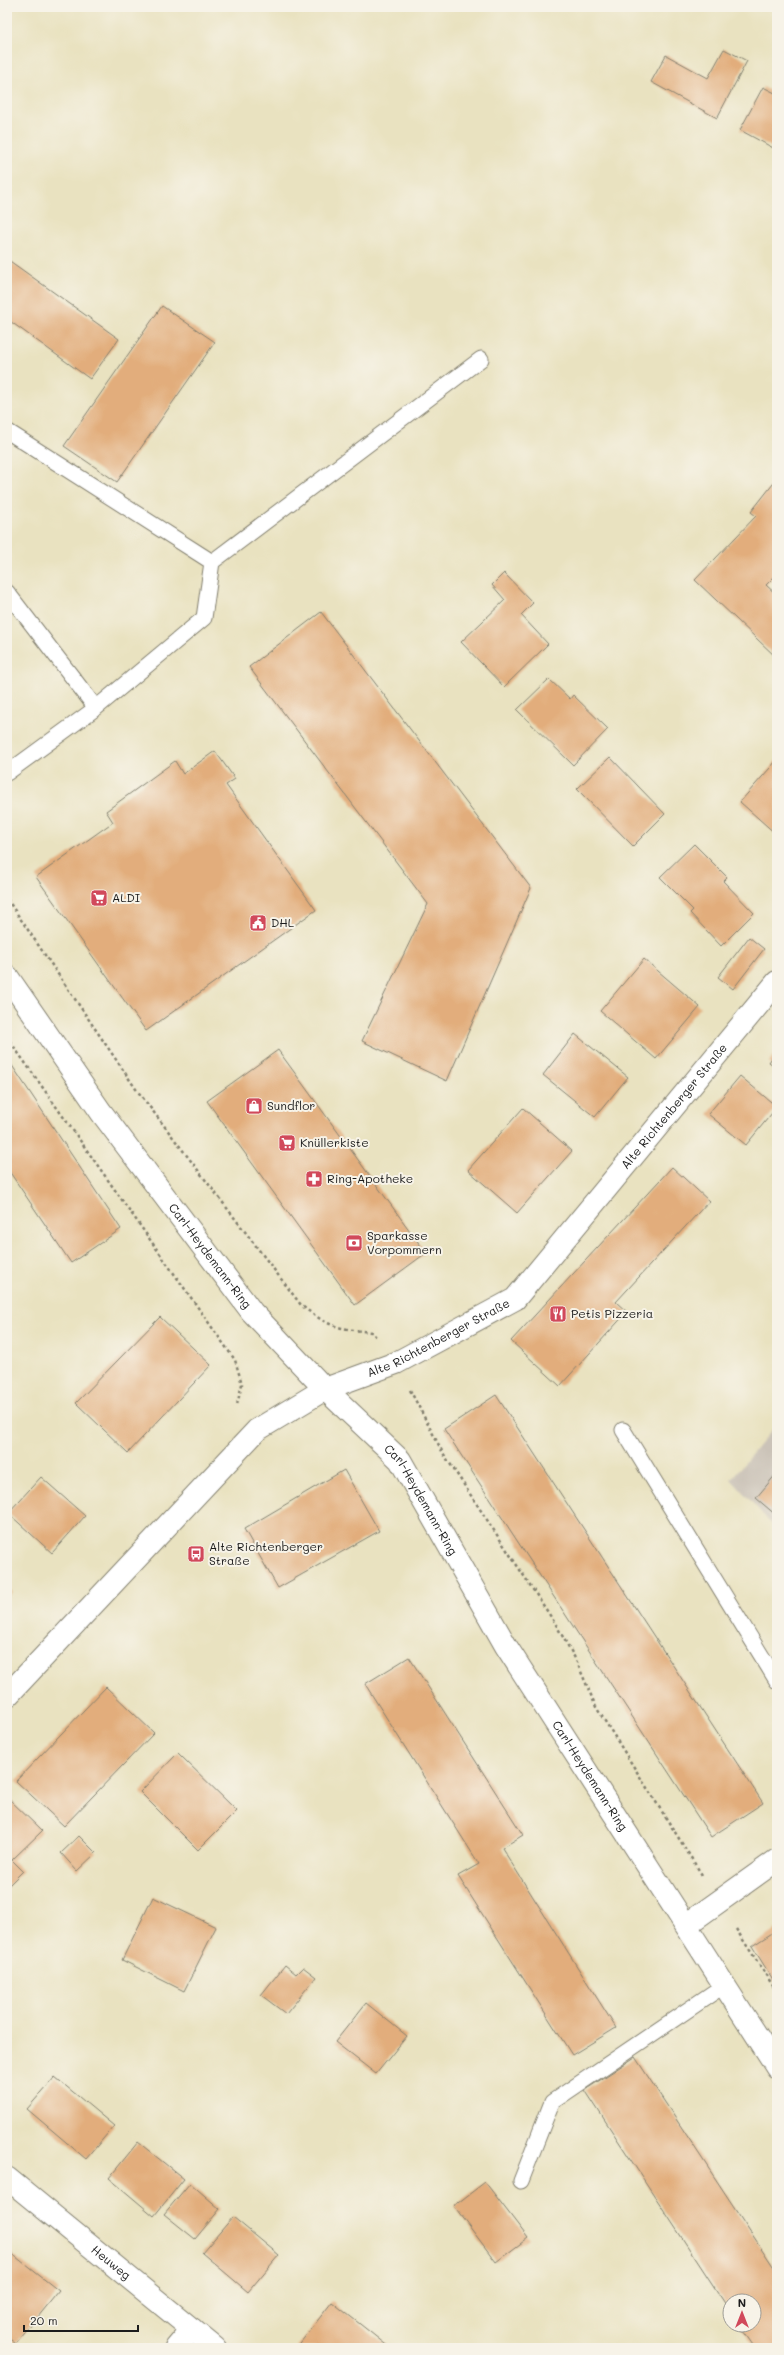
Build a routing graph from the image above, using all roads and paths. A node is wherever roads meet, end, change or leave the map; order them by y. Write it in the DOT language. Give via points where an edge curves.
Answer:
graph roads {
  1 [pos="481,359"];
  2 [pos="7,432"];
  3 [pos="212,562"];
  4 [pos="7,592"];
  5 [pos="96,708"];
  6 [pos="7,773"];
  7 [pos="7,899"];
  8 [pos="7,976"];
  9 [pos="777,982"];
  10 [pos="7,1037"];
  11 [pos="396,1364"];
  12 [pos="326,1389"];
  13 [pos="257,1430"];
  14 [pos="623,1430"];
  15 [pos="777,1681"];
  16 [pos="7,1696"];
  17 [pos="777,1860"];
  18 [pos="719,1903"];
  19 [pos="686,1925"];
  20 [pos="726,1984"];
  21 [pos="777,1992"];
  22 [pos="777,2066"];
  23 [pos="7,2178"];
  24 [pos="521,2181"];
  25 [pos="192,2329"];
  26 [pos="176,2348"];
  27 [pos="215,2348"];
  1 -- 3 [label="lane"];
  2 -- 3 [label="lane"];
  3 -- 5 [label="lane" via="204,618"];
  4 -- 5 [label="lane"];
  5 -- 6 [label="lane"];
  7 -- 11 [label="path" via="136,1089 301,1305 319,1320 341,1329 372,1332"];
  8 -- 12 [label="street, Carl-Heydemann-Ring" via="101,1112 247,1306"];
  9 -- 11 [label="street, Alte Richtenberger Straße" via="515,1299"];
  10 -- 13 [label="path" via="235,1360 242,1384 237,1404"];
  11 -- 12 [label="street, Alte Richtenberger Straße"];
  11 -- 18 [label="path" via="443,1453 555,1623 576,1660 596,1707"];
  12 -- 13 [label="street, Alte Richtenberger Straße"];
  12 -- 19 [label="street, Carl-Heydemann-Ring" via="400,1460 506,1646"];
  13 -- 16 [label="street, Alte Richtenberger Straße"];
  14 -- 15 [label="lane"];
  17 -- 18 [label="street"];
  18 -- 19 [label="street"];
  18 -- 21 [label="path"];
  19 -- 20 [label="street, Carl-Heydemann-Ring"];
  20 -- 22 [label="street, Carl-Heydemann-Ring"];
  20 -- 24 [label="lane" via="552,2102"];
  23 -- 25 [label="street, Heuweg"];
  25 -- 26 [label="street"];
  25 -- 27 [label="street, Heuweg"];
}
